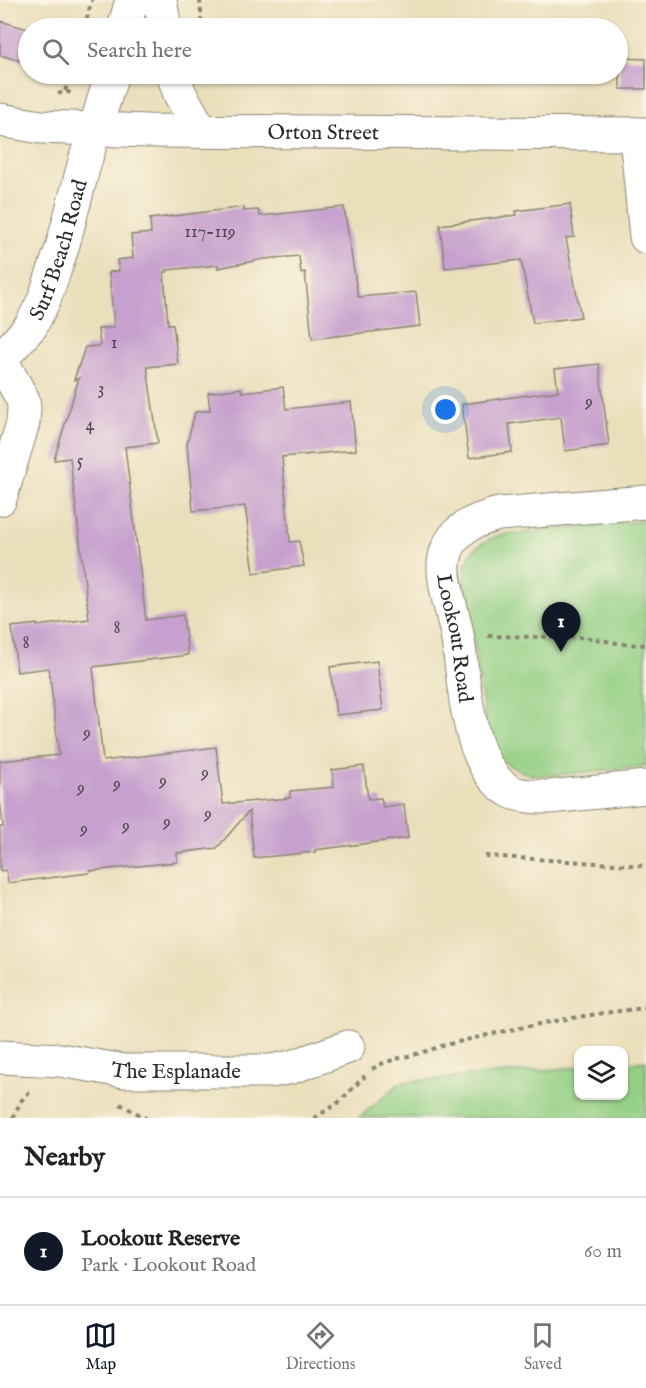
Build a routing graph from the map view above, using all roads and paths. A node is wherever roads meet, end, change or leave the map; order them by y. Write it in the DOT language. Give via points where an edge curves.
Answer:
graph roads {
  1 [pos="92,0"];
  2 [pos="132,0"];
  3 [pos="160,0"];
  4 [pos="200,0"];
  5 [pos="87,18"];
  6 [pos="127,18"];
  7 [pos="163,18"];
  8 [pos="201,18"];
  9 [pos="67,84"];
  10 [pos="109,84"];
  11 [pos="177,84"];
  12 [pos="65,92"];
  13 [pos="0,120"];
  14 [pos="95,130"];
  15 [pos="201,131"];
  16 [pos="640,134"];
  17 [pos="646,237"];
  18 [pos="0,358"];
  19 [pos="0,499"];
  20 [pos="646,502"];
  21 [pos="457,635"];
  22 [pos="646,645"];
  23 [pos="646,787"];
  24 [pos="485,856"];
  25 [pos="646,866"];
  26 [pos="646,1008"];
  27 [pos="348,1047"];
  28 [pos="0,1057"];
  29 [pos="314,1118"];
  1 -- 5 [label="path"];
  2 -- 6 [label="street"];
  3 -- 7 [label="street"];
  4 -- 8 [label="path"];
  9 -- 12 [label="path"];
  10 -- 14 [label="street, Surf Beach Road"];
  11 -- 15 [label="street"];
  13 -- 14 [label="street, Orton Street"];
  14 -- 15 [label="street, Orton Street"];
  14 -- 18 [label="street, Surf Beach Road" via="44,300 31,326"];
  15 -- 16 [label="street, Orton Street"];
  16 -- 17 [label="street" via="638,155"];
  18 -- 19 [label="street" via="24,407 23,423"];
  20 -- 21 [label="street, Lookout Road" via="499,514 478,519 460,530 445,556 444,571"];
  21 -- 22 [label="path" via="561,636"];
  21 -- 23 [label="street, Lookout Road" via="472,730 484,761 501,784 516,794 537,797"];
  24 -- 25 [label="path"];
  26 -- 29 [label="path" via="534,1025 383,1062 337,1104"];
  27 -- 28 [label="street, The Esplanade" via="271,1071 123,1071 60,1060"];
}
